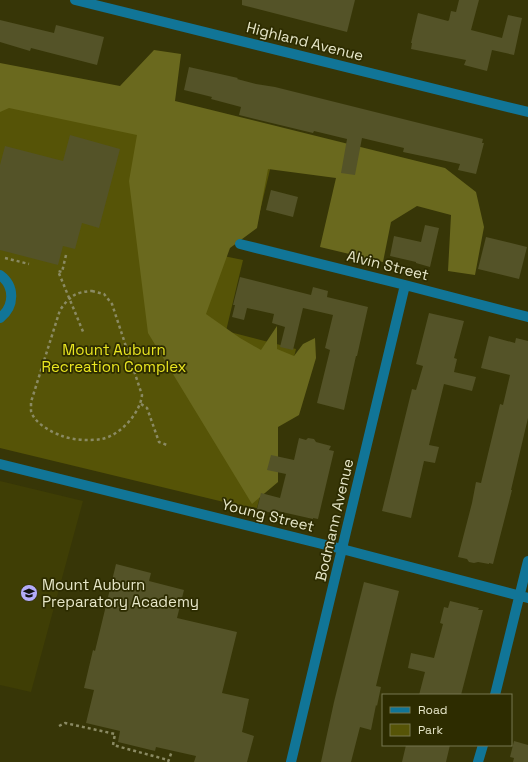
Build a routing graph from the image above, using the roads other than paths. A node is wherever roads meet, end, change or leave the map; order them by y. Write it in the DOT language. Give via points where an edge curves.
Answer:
graph roads {
  1 [pos="75,0"];
  2 [pos="528,112"];
  3 [pos="240,244"];
  4 [pos="0,275"];
  5 [pos="405,284"];
  6 [pos="528,317"];
  7 [pos="0,318"];
  8 [pos="0,464"];
  9 [pos="342,549"];
  10 [pos="528,561"];
  11 [pos="524,597"];
  12 [pos="495,694"];
  13 [pos="483,746"];
  14 [pos="290,762"];
  15 [pos="478,762"];
  1 -- 2 [label="street, Highland Avenue"];
  3 -- 5 [label="street, Alvin Street"];
  4 -- 7 [label="street" via="8,283 12,302"];
  5 -- 6 [label="street, Alvin Street"];
  5 -- 9 [label="street, Bodmann Avenue"];
  8 -- 9 [label="street, Young Street"];
  9 -- 11 [label="street, Young Street"];
  9 -- 14 [label="street, Bodmann Avenue"];
  10 -- 11 [label="street"];
  11 -- 12 [label="street"];
  13 -- 15 [label="street"];
}
